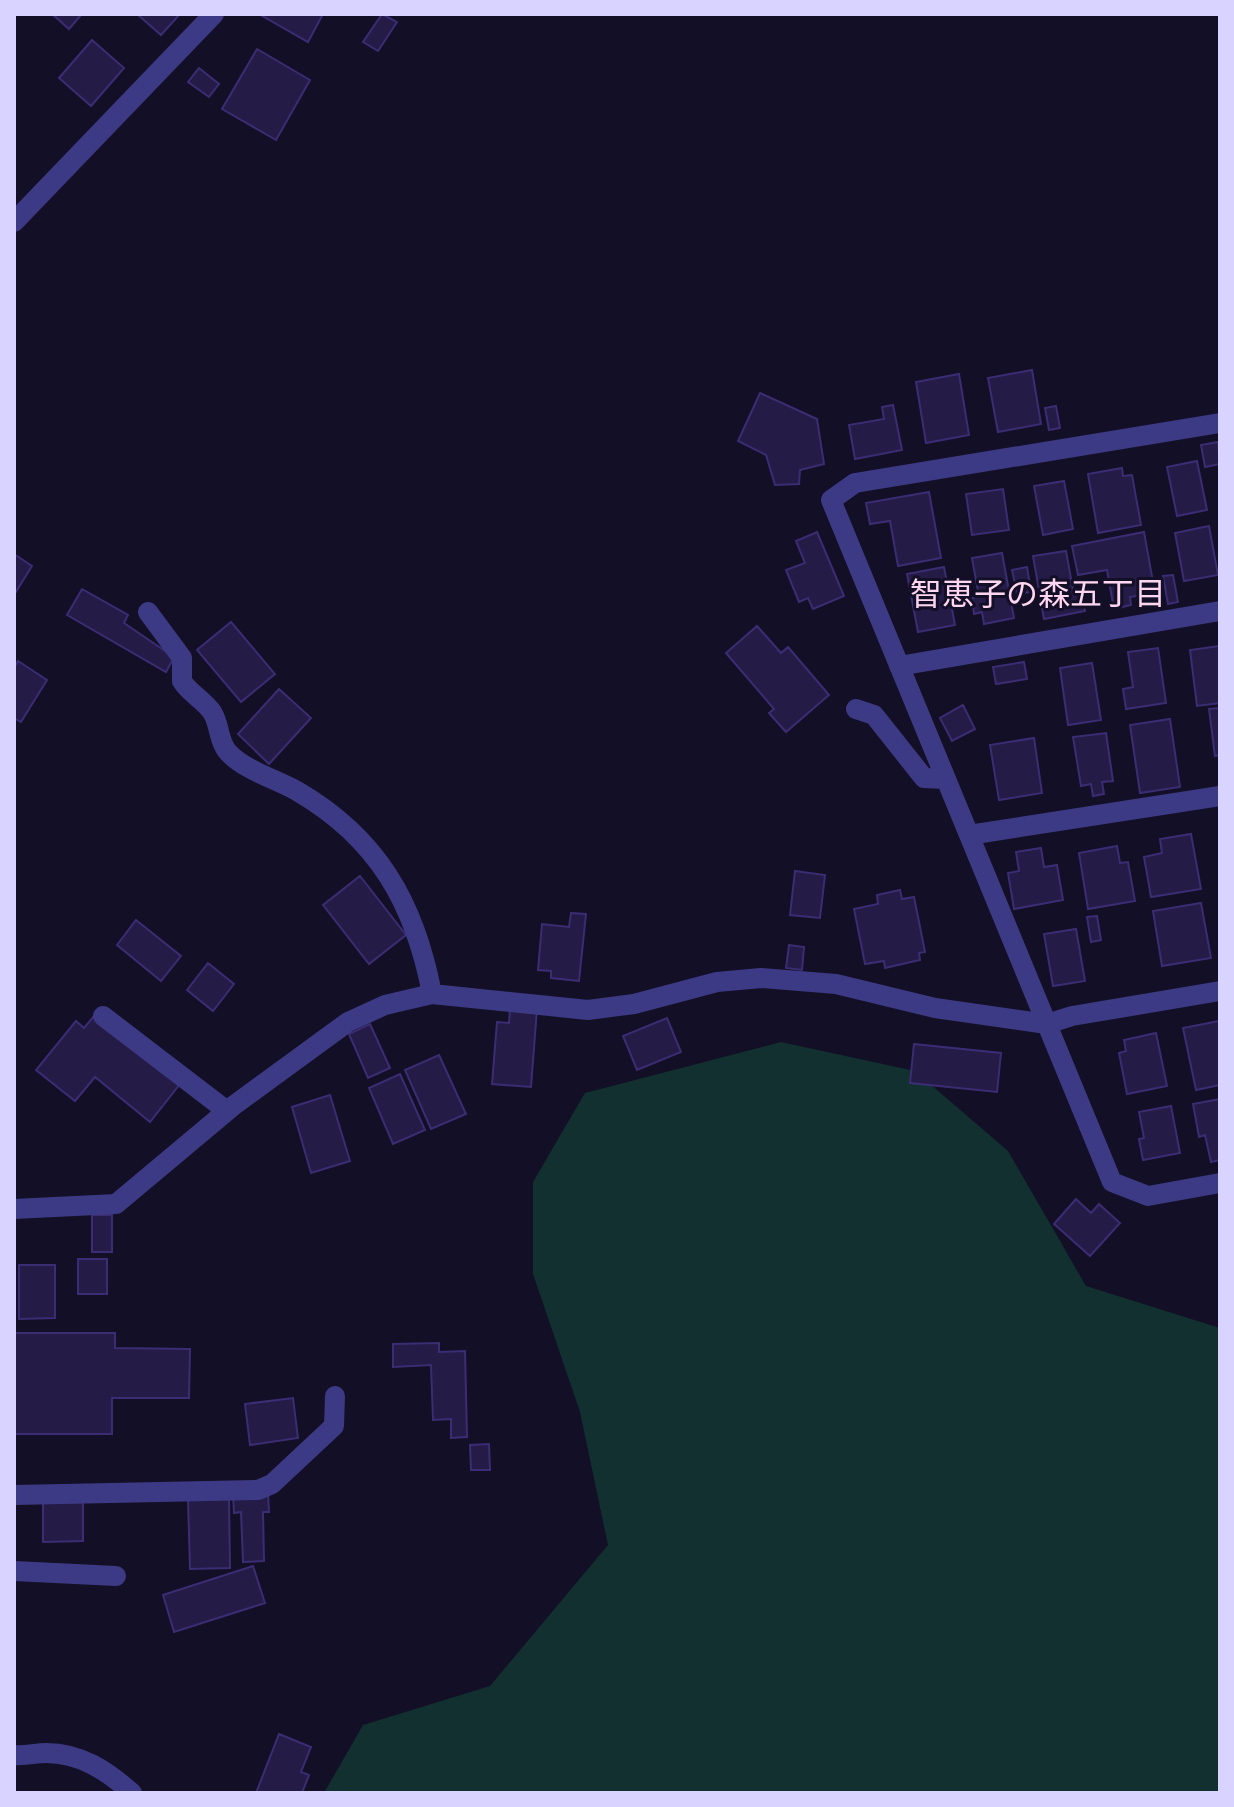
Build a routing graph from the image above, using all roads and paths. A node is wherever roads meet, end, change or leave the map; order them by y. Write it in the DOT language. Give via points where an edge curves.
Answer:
graph roads {
  1 [pos="214,14"];
  2 [pos="14,222"];
  3 [pos="1220,423"];
  4 [pos="1220,611"];
  5 [pos="148,612"];
  6 [pos="899,666"];
  7 [pos="856,709"];
  8 [pos="946,779"];
  9 [pos="1220,796"];
  10 [pos="969,835"];
  11 [pos="1220,991"];
  12 [pos="432,994"];
  13 [pos="103,1016"];
  14 [pos="1047,1024"];
  15 [pos="227,1111"];
  16 [pos="1220,1183"];
  17 [pos="14,1209"];
  18 [pos="335,1396"];
  19 [pos="14,1495"];
  20 [pos="14,1571"];
  21 [pos="116,1576"];
  22 [pos="14,1755"];
  23 [pos="132,1793"];
  1 -- 2 [label="street"];
  3 -- 6 [label="street" via="855,483 831,500"];
  4 -- 6 [label="street"];
  5 -- 12 [label="street" via="182,658 182,681 212,712 229,754 348,826 386,872 423,947"];
  6 -- 8 [label="street"];
  7 -- 8 [label="street" via="874,715 924,778"];
  8 -- 10 [label="street"];
  9 -- 10 [label="street"];
  10 -- 14 [label="street"];
  11 -- 14 [label="street"];
  12 -- 14 [label="street" via="588,1010 717,982 761,978 836,984 935,1008"];
  12 -- 15 [label="street" via="385,1005 348,1022"];
  13 -- 15 [label="street"];
  14 -- 16 [label="street" via="1112,1182 1148,1196"];
  15 -- 17 [label="street" via="116,1204"];
  18 -- 19 [label="street" via="334,1426 272,1484 258,1490"];
  20 -- 21 [label="street"];
  22 -- 23 [label="street" via="76,1756 106,1771"];
}
